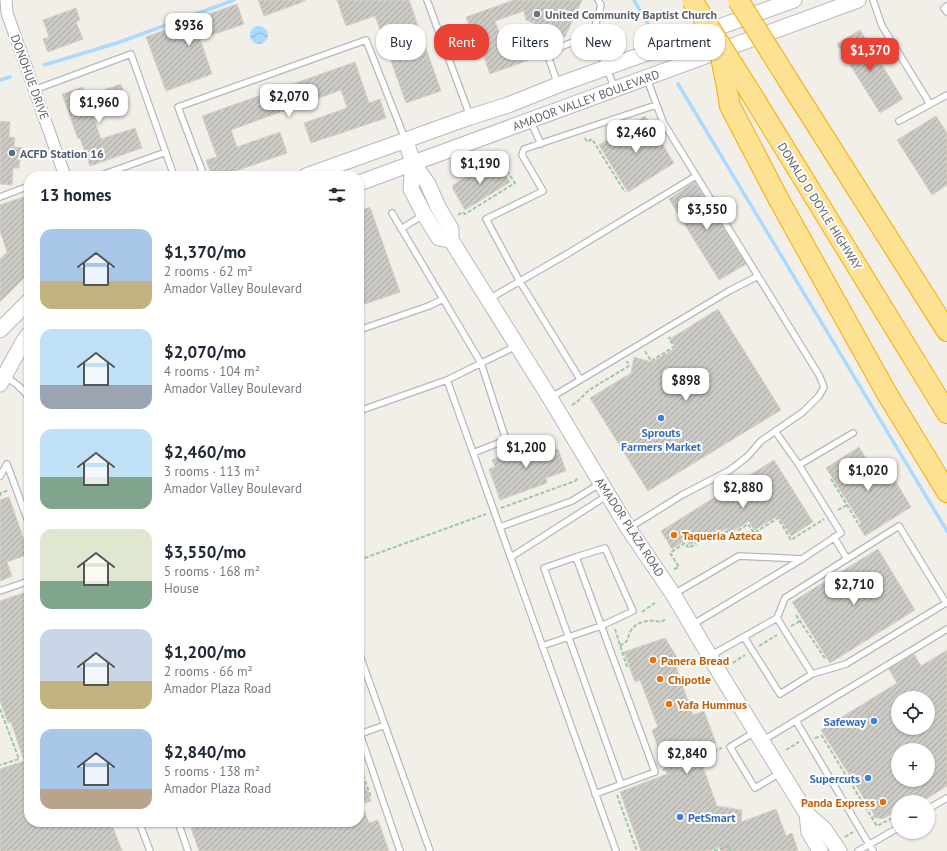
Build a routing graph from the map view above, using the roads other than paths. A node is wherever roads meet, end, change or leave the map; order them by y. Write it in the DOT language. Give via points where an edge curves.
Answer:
graph roads {
  1 [pos="6,0"];
  2 [pos="427,0"];
  3 [pos="598,0"];
  4 [pos="692,0"];
  5 [pos="738,0"];
  6 [pos="794,0"];
  7 [pos="858,0"];
  8 [pos="873,0"];
  9 [pos="947,6"];
  10 [pos="947,12"];
  11 [pos="4,14"];
  12 [pos="596,24"];
  13 [pos="708,24"];
  14 [pos="571,43"];
  15 [pos="725,51"];
  16 [pos="603,60"];
  17 [pos="722,60"];
  18 [pos="606,67"];
  19 [pos="646,78"];
  20 [pos="558,85"];
  21 [pos="616,89"];
  22 [pos="34,90"];
  23 [pos="947,95"];
  24 [pos="930,104"];
  25 [pos="656,105"];
  26 [pos="470,117"];
  27 [pos="529,120"];
  28 [pos="899,121"];
  29 [pos="406,141"];
  30 [pos="541,144"];
  31 [pos="166,152"];
  32 [pos="413,163"];
  33 [pos="62,171"];
  34 [pos="113,171"];
  35 [pos="172,171"];
  36 [pos="202,171"];
  37 [pos="320,171"];
  38 [pos="696,176"];
  39 [pos="364,181"];
  40 [pos="24,188"];
  41 [pos="0,197"];
  42 [pos="392,213"];
  43 [pos="424,214"];
  44 [pos="401,229"];
  45 [pos="451,240"];
  46 [pos="758,276"];
  47 [pos="519,280"];
  48 [pos="442,299"];
  49 [pos="488,299"];
  50 [pos="24,306"];
  51 [pos="364,328"];
  52 [pos="0,330"];
  53 [pos="947,330"];
  54 [pos="24,341"];
  55 [pos="517,346"];
  56 [pos="481,363"];
  57 [pos="1,378"];
  58 [pos="447,380"];
  59 [pos="580,380"];
  60 [pos="24,392"];
  61 [pos="550,398"];
  62 [pos="364,409"];
  63 [pos="947,413"];
  64 [pos="776,431"];
  65 [pos="853,433"];
  66 [pos="473,453"];
  67 [pos="798,465"];
  68 [pos="0,476"];
  69 [pos="605,489"];
  70 [pos="947,492"];
  71 [pos="24,510"];
  72 [pos="500,527"];
  73 [pos="628,528"];
  74 [pos="834,537"];
  75 [pos="511,557"];
  76 [pos="576,557"];
  77 [pos="802,559"];
  78 [pos="847,559"];
  79 [pos="24,583"];
  80 [pos="0,590"];
  81 [pos="674,594"];
  82 [pos="946,603"];
  83 [pos="777,618"];
  84 [pos="692,625"];
  85 [pos="601,626"];
  86 [pos="947,629"];
  87 [pos="744,636"];
  88 [pos="569,637"];
  89 [pos="542,646"];
  90 [pos="710,656"];
  91 [pos="364,667"];
  92 [pos="812,674"];
  93 [pos="796,721"];
  94 [pos="385,725"];
  95 [pos="364,733"];
  96 [pos="759,737"];
  97 [pos="364,746"];
  98 [pos="781,773"];
  99 [pos="621,784"];
  100 [pos="595,794"];
  101 [pos="947,798"];
  102 [pos="935,806"];
  103 [pos="807,814"];
  104 [pos="141,827"];
  105 [pos="180,827"];
  106 [pos="891,832"];
  107 [pos="869,845"];
  108 [pos="430,850"];
  109 [pos="150,851"];
  110 [pos="188,851"];
  111 [pos="400,851"];
  112 [pos="423,851"];
  113 [pos="616,851"];
  114 [pos="820,851"];
  115 [pos="839,851"];
  116 [pos="858,851"];
  117 [pos="872,851"];
  1 -- 11 [label="street, DONOHUE DRIVE"];
  2 -- 26 [label="lane"];
  3 -- 12 [label="lane" via="601,5"];
  4 -- 13 [label="highway, DONALD D DOYLE HIGHWAY, bridge"];
  5 -- 53 [label="highway, bridge"];
  6 -- 18 [label="street, AMADOR VALLEY BOULEVARD"];
  7 -- 19 [label="street, AMADOR VALLEY BOULEVARD"];
  8 -- 24 [label="lane" via="882,26"];
  9 -- 10 [label="lane" via="944,8"];
  11 -- 22 [label="street, DONOHUE DRIVE"];
  14 -- 20 [label="lane" via="553,50 550,59"];
  15 -- 63 [label="highway, DONALD D DOYLE HIGHWAY, bridge"];
  16 -- 18 [label="lane"];
  17 -- 70 [label="highway, bridge" via="730,106 779,200 886,392"];
  18 -- 20 [label="street, AMADOR VALLEY BOULEVARD"];
  18 -- 21 [label="lane"];
  19 -- 21 [label="street, AMADOR VALLEY BOULEVARD"];
  19 -- 25 [label="lane"];
  20 -- 26 [label="street, AMADOR VALLEY BOULEVARD"];
  21 -- 27 [label="street, AMADOR VALLEY BOULEVARD"];
  22 -- 31 [label="lane" via="130,54"];
  22 -- 33 [label="street, DONOHUE DRIVE"];
  23 -- 24 [label="lane"];
  24 -- 28 [label="lane"];
  25 -- 30 [label="lane"];
  25 -- 38 [label="lane" via="663,122"];
  26 -- 29 [label="street, AMADOR VALLEY BOULEVARD"];
  27 -- 30 [label="lane"];
  27 -- 32 [label="street, AMADOR VALLEY BOULEVARD"];
  29 -- 32 [label="street, AMADOR PLAZA ROAD"];
  29 -- 36 [label="lane" via="366,40 178,108"];
  29 -- 37 [label="street, AMADOR VALLEY BOULEVARD"];
  30 -- 47 [label="lane" via="524,149 522,155 543,191 486,219"];
  31 -- 34 [label="lane"];
  31 -- 35 [label="lane"];
  32 -- 39 [label="street, AMADOR VALLEY BOULEVARD"];
  32 -- 43 [label="street, AMADOR PLAZA ROAD" via="411,188"];
  32 -- 45 [label="street, AMADOR PLAZA ROAD" via="428,184 451,229"];
  38 -- 46 [label="lane"];
  38 -- 47 [label="lane"];
  40 -- 41 [label="lane"];
  42 -- 44 [label="lane"];
  43 -- 44 [label="lane"];
  43 -- 45 [label="street, AMADOR PLAZA ROAD" via="439,238"];
  44 -- 48 [label="lane"];
  45 -- 49 [label="street, AMADOR PLAZA ROAD"];
  46 -- 59 [label="lane"];
  46 -- 64 [label="lane" via="824,387 803,412"];
  47 -- 49 [label="lane"];
  47 -- 59 [label="lane"];
  48 -- 51 [label="lane"];
  48 -- 56 [label="lane"];
  49 -- 55 [label="street, AMADOR PLAZA ROAD"];
  50 -- 52 [label="street"];
  54 -- 57 [label="street"];
  55 -- 56 [label="lane"];
  55 -- 61 [label="street, AMADOR PLAZA ROAD"];
  56 -- 58 [label="lane"];
  56 -- 66 [label="lane" via="506,440"];
  57 -- 60 [label="lane"];
  58 -- 62 [label="lane"];
  58 -- 66 [label="lane"];
  59 -- 61 [label="lane"];
  61 -- 69 [label="street, AMADOR PLAZA ROAD"];
  64 -- 67 [label="lane"];
  64 -- 73 [label="lane" via="730,470"];
  65 -- 67 [label="lane"];
  66 -- 72 [label="lane"];
  67 -- 74 [label="lane" via="841,533"];
  68 -- 71 [label="lane" via="7,464"];
  69 -- 72 [label="lane"];
  69 -- 73 [label="street, AMADOR PLAZA ROAD"];
  69 -- 75 [label="lane"];
  72 -- 75 [label="lane"];
  73 -- 81 [label="street, AMADOR PLAZA ROAD"];
  74 -- 77 [label="lane"];
  74 -- 78 [label="lane"];
  75 -- 89 [label="lane"];
  76 -- 85 [label="lane"];
  76 -- 85 [label="lane" via="604,548 633,611"];
  76 -- 88 [label="lane" via="544,568"];
  77 -- 81 [label="lane" via="739,556"];
  77 -- 84 [label="lane"];
  78 -- 82 [label="lane" via="899,526"];
  78 -- 83 [label="lane" via="785,598"];
  79 -- 80 [label="lane"];
  81 -- 84 [label="street, AMADOR PLAZA ROAD"];
  82 -- 92 [label="lane" via="846,664"];
  83 -- 87 [label="lane"];
  83 -- 92 [label="lane"];
  84 -- 90 [label="street, AMADOR PLAZA ROAD"];
  85 -- 88 [label="lane"];
  85 -- 99 [label="lane" via="655,772"];
  86 -- 93 [label="lane"];
  87 -- 90 [label="lane"];
  87 -- 92 [label="lane" via="780,694"];
  88 -- 89 [label="lane"];
  88 -- 99 [label="lane"];
  89 -- 100 [label="lane"];
  90 -- 96 [label="street, AMADOR PLAZA ROAD"];
  91 -- 94 [label="lane"];
  93 -- 96 [label="lane"];
  93 -- 107 [label="lane"];
  94 -- 95 [label="lane"];
  94 -- 108 [label="lane"];
  96 -- 98 [label="street, AMADOR PLAZA ROAD"];
  96 -- 98 [label="lane" via="730,747 755,788"];
  97 -- 111 [label="lane"];
  98 -- 103 [label="street, AMADOR PLAZA ROAD"];
  99 -- 100 [label="lane"];
  100 -- 113 [label="lane"];
  101 -- 102 [label="lane"];
  103 -- 114 [label="street, AMADOR PLAZA ROAD" via="809,832"];
  103 -- 115 [label="street, AMADOR PLAZA ROAD" via="824,829"];
  104 -- 109 [label="lane"];
  105 -- 110 [label="lane"];
  106 -- 107 [label="lane"];
  107 -- 116 [label="lane"];
  107 -- 117 [label="lane"];
  108 -- 112 [label="lane"];
}
